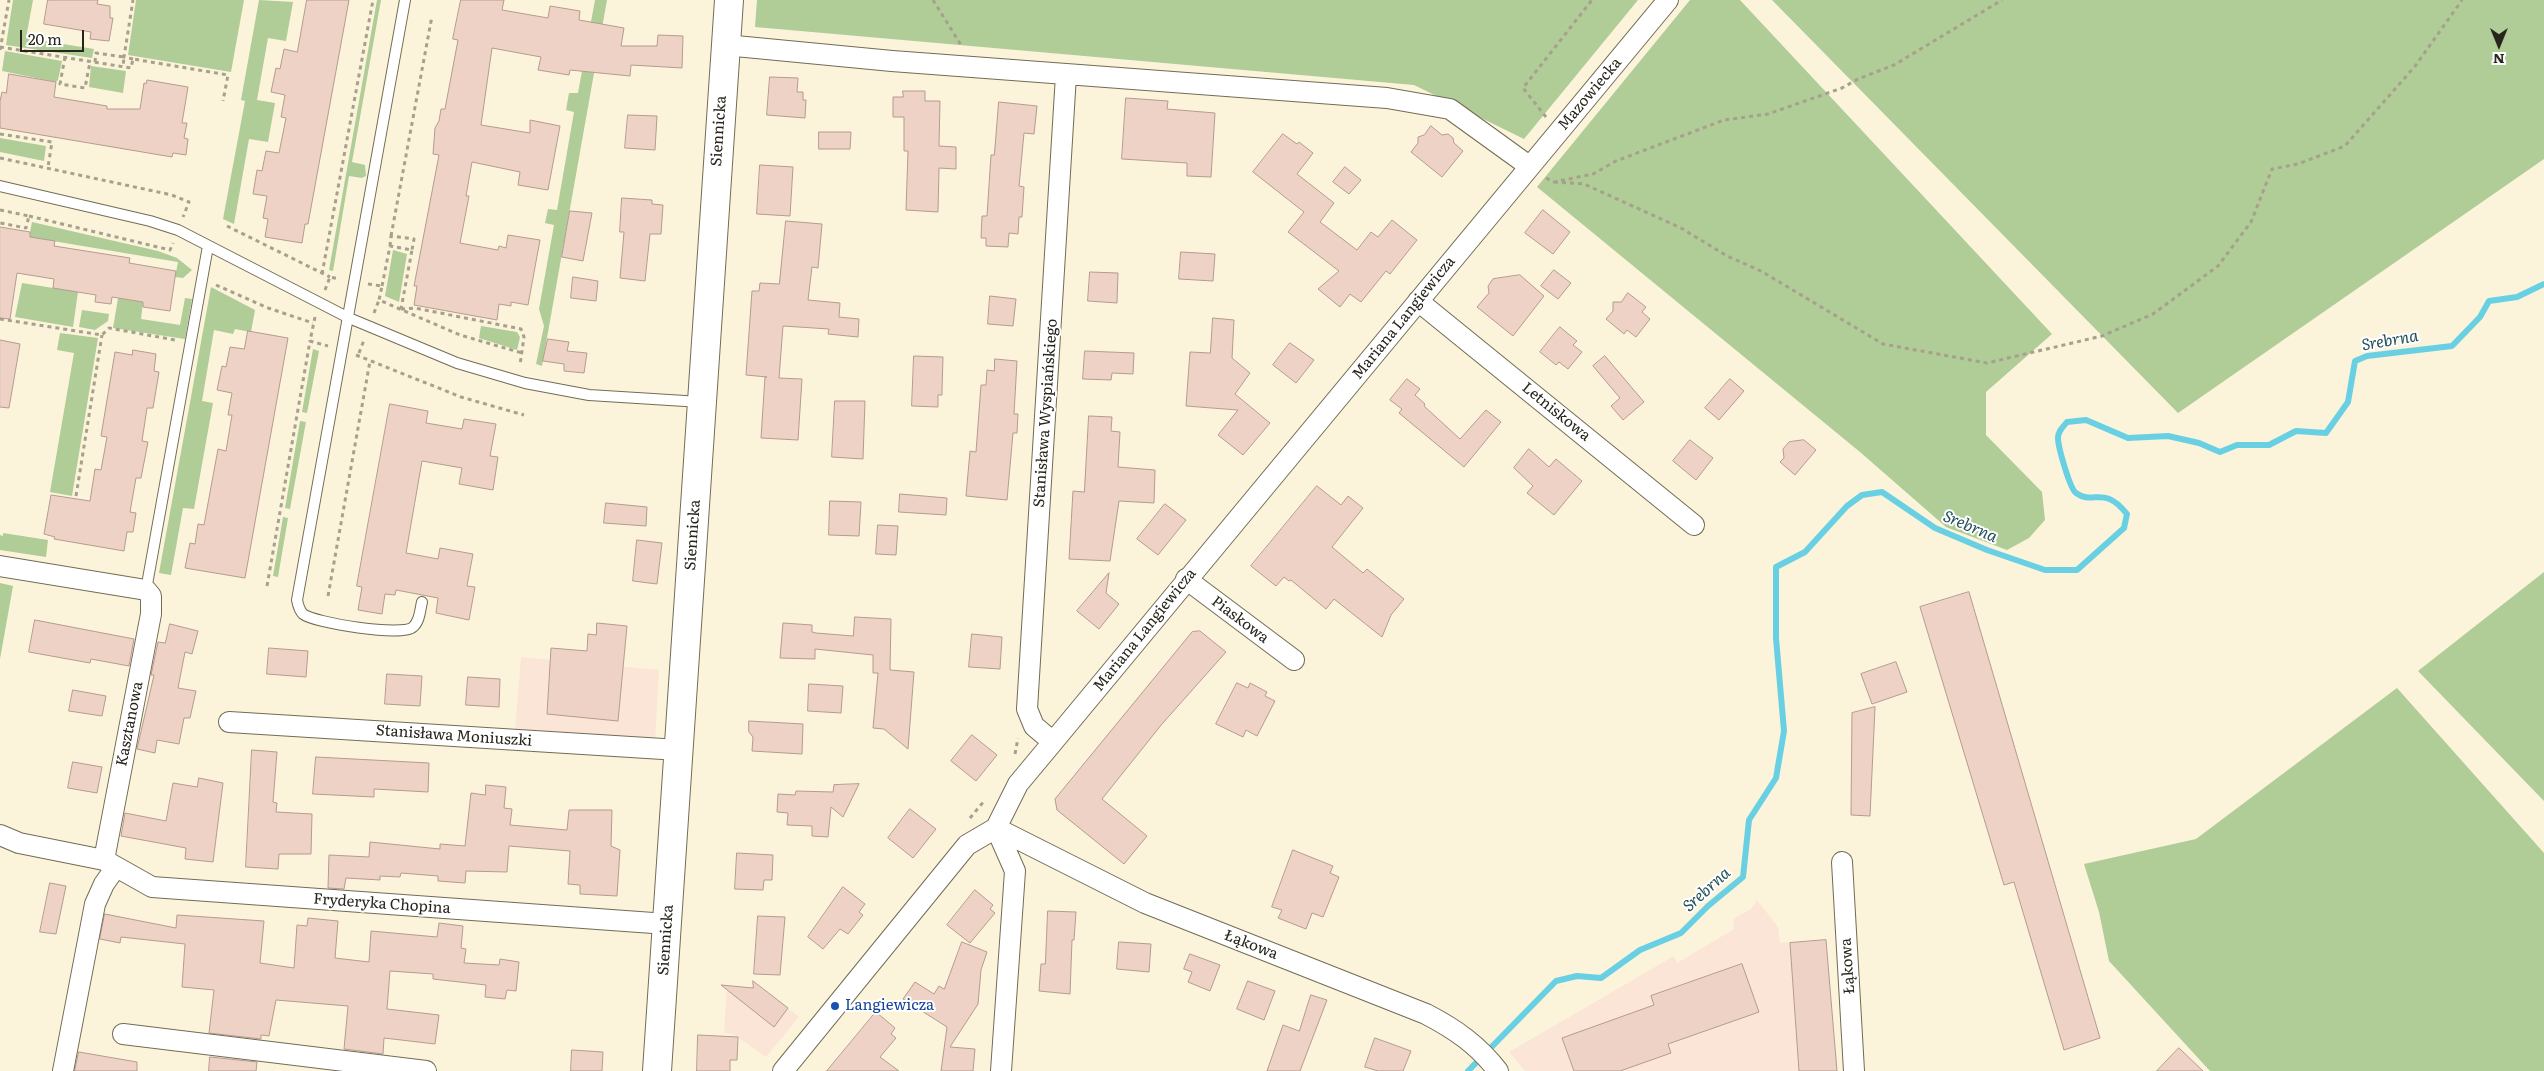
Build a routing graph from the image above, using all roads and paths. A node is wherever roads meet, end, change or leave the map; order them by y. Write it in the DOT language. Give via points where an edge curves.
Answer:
graph roads {
  1 [pos="8,0"];
  2 [pos="133,0"];
  3 [pos="373,0"];
  4 [pos="405,0"];
  5 [pos="729,0"];
  6 [pos="933,0"];
  7 [pos="1592,0"];
  8 [pos="1668,0"];
  9 [pos="2002,0"];
  10 [pos="2462,0"];
  11 [pos="432,16"];
  12 [pos="725,45"];
  13 [pos="0,49"];
  14 [pos="65,57"];
  15 [pos="124,57"];
  16 [pos="133,59"];
  17 [pos="90,62"];
  18 [pos="95,62"];
  19 [pos="123,67"];
  20 [pos="978,67"];
  21 [pos="1066,74"];
  22 [pos="223,101"];
  23 [pos="1558,132"];
  24 [pos="0,134"];
  25 [pos="0,158"];
  26 [pos="1529,166"];
  27 [pos="48,167"];
  28 [pos="1554,182"];
  29 [pos="0,186"];
  30 [pos="1512,187"];
  31 [pos="189,202"];
  32 [pos="0,210"];
  33 [pos="29,216"];
  34 [pos="0,223"];
  35 [pos="227,226"];
  36 [pos="178,230"];
  37 [pos="391,236"];
  38 [pos="208,246"];
  39 [pos="390,246"];
  40 [pos="412,250"];
  41 [pos="322,274"];
  42 [pos="330,277"];
  43 [pos="355,282"];
  44 [pos="215,284"];
  45 [pos="382,286"];
  46 [pos="1418,301"];
  47 [pos="319,304"];
  48 [pos="402,309"];
  49 [pos="349,318"];
  50 [pos="0,319"];
  51 [pos="313,323"];
  52 [pos="102,335"];
  53 [pos="178,341"];
  54 [pos="310,341"];
  55 [pos="342,350"];
  56 [pos="370,361"];
  57 [pos="702,402"];
  58 [pos="524,415"];
  59 [pos="76,496"];
  60 [pos="1694,525"];
  61 [pos="0,566"];
  62 [pos="1186,579"];
  63 [pos="267,586"];
  64 [pos="146,590"];
  65 [pos="328,596"];
  66 [pos="422,602"];
  67 [pos="1294,660"];
  68 [pos="229,722"];
  69 [pos="1053,742"];
  70 [pos="679,750"];
  71 [pos="996,828"];
  72 [pos="0,836"];
  73 [pos="1842,862"];
  74 [pos="110,864"];
  75 [pos="667,924"];
  76 [pos="123,1034"];
  77 [pos="63,1071"];
  78 [pos="426,1071"];
  79 [pos="657,1071"];
  80 [pos="782,1071"];
  81 [pos="1001,1071"];
  82 [pos="1498,1071"];
  83 [pos="1854,1071"];
  1 -- 13 [label="path"];
  2 -- 15 [label="path"];
  3 -- 41 [label="path"];
  4 -- 43 [label="lane"];
  5 -- 12 [label="main road, Siennicka"];
  6 -- 20 [label="path" via="970,60"];
  7 -- 23 [label="path" via="1523,88"];
  8 -- 23 [label="street, Mazowiecka"];
  9 -- 28 [label="path" via="1894,65 1842,88 1768,114 1724,120 1616,161 1593,174"];
  10 -- 28 [label="path" via="2416,64 2345,146 2298,164 2272,169 2251,222 2218,266 2153,314 2102,336 1987,363 1883,344 1682,228 1584,184"];
  11 -- 37 [label="path"];
  12 -- 20 [label="street"];
  12 -- 57 [label="main road, Siennicka"];
  13 -- 14 [label="path"];
  14 -- 17 [label="path"];
  14 -- 17 [label="path" via="60,84 85,88"];
  15 -- 16 [label="path"];
  15 -- 18 [label="path" via="96,53"];
  15 -- 19 [label="path"];
  16 -- 19 [label="path" via="131,68"];
  16 -- 22 [label="path" via="228,74"];
  17 -- 18 [label="path"];
  18 -- 19 [label="path"];
  20 -- 21 [label="street"];
  21 -- 26 [label="street" via="1387,98 1450,109"];
  21 -- 69 [label="street, Stanisława Wyspiańskiego" via="1027,700 1029,718"];
  23 -- 26 [label="street, Mazowiecka"];
  24 -- 27 [label="path" via="52,142"];
  25 -- 27 [label="path"];
  26 -- 28 [label="path"];
  26 -- 30 [label="street, Mazowiecka"];
  27 -- 31 [label="path" via="172,195"];
  29 -- 36 [label="lane" via="150,220"];
  30 -- 46 [label="street, Mariana Langiewicza"];
  32 -- 33 [label="path"];
  33 -- 34 [label="path" via="26,228"];
  33 -- 36 [label="path" via="170,250"];
  35 -- 41 [label="path"];
  36 -- 38 [label="lane"];
  37 -- 39 [label="path"];
  37 -- 40 [label="path" via="414,239"];
  38 -- 47 [label="lane"];
  38 -- 64 [label="lane"];
  39 -- 40 [label="path"];
  39 -- 45 [label="path"];
  40 -- 48 [label="path"];
  41 -- 42 [label="path"];
  42 -- 43 [label="path"];
  42 -- 47 [label="path"];
  43 -- 45 [label="path"];
  43 -- 49 [label="lane"];
  44 -- 51 [label="path" via="268,308"];
  45 -- 48 [label="path" via="379,300"];
  46 -- 60 [label="street, Letniskowa"];
  46 -- 62 [label="street, Mariana Langiewicza"];
  47 -- 49 [label="lane"];
  47 -- 51 [label="path"];
  48 -- 48 [label="path" via="415,308 521,329 524,337 522,353 460,334"];
  49 -- 55 [label="lane"];
  49 -- 57 [label="lane" via="457,363 525,383 589,395"];
  50 -- 52 [label="path"];
  51 -- 54 [label="path"];
  52 -- 53 [label="path" via="110,328"];
  52 -- 59 [label="path"];
  54 -- 55 [label="path"];
  54 -- 63 [label="path"];
  55 -- 56 [label="path"];
  55 -- 66 [label="lane" via="297,600 299,607 306,616 343,625 400,632 413,628 418,622"];
  56 -- 58 [label="path" via="461,397"];
  56 -- 65 [label="path"];
  57 -- 70 [label="main road, Siennicka"];
  61 -- 64 [label="street"];
  62 -- 67 [label="street, Piaskowa"];
  62 -- 69 [label="street, Mariana Langiewicza"];
  64 -- 74 [label="street, Kasztanowa" via="151,596 151,614"];
  68 -- 70 [label="street, Stanisława Moniuszki"];
  69 -- 71 [label="street, Mariana Langiewicza" via="1018,784"];
  70 -- 75 [label="main road, Siennicka"];
  71 -- 80 [label="street" via="967,845"];
  71 -- 81 [label="street" via="1014,871"];
  71 -- 82 [label="street, Łąkowa" via="1145,903 1426,1014 1475,1045"];
  72 -- 74 [label="street, Fryderyka Chopina"];
  73 -- 83 [label="street, Łąkowa"];
  74 -- 75 [label="street, Fryderyka Chopina" via="152,887"];
  74 -- 77 [label="street, Kasztanowa" via="95,904"];
  75 -- 79 [label="main road, Siennicka"];
  76 -- 78 [label="street"];
}
